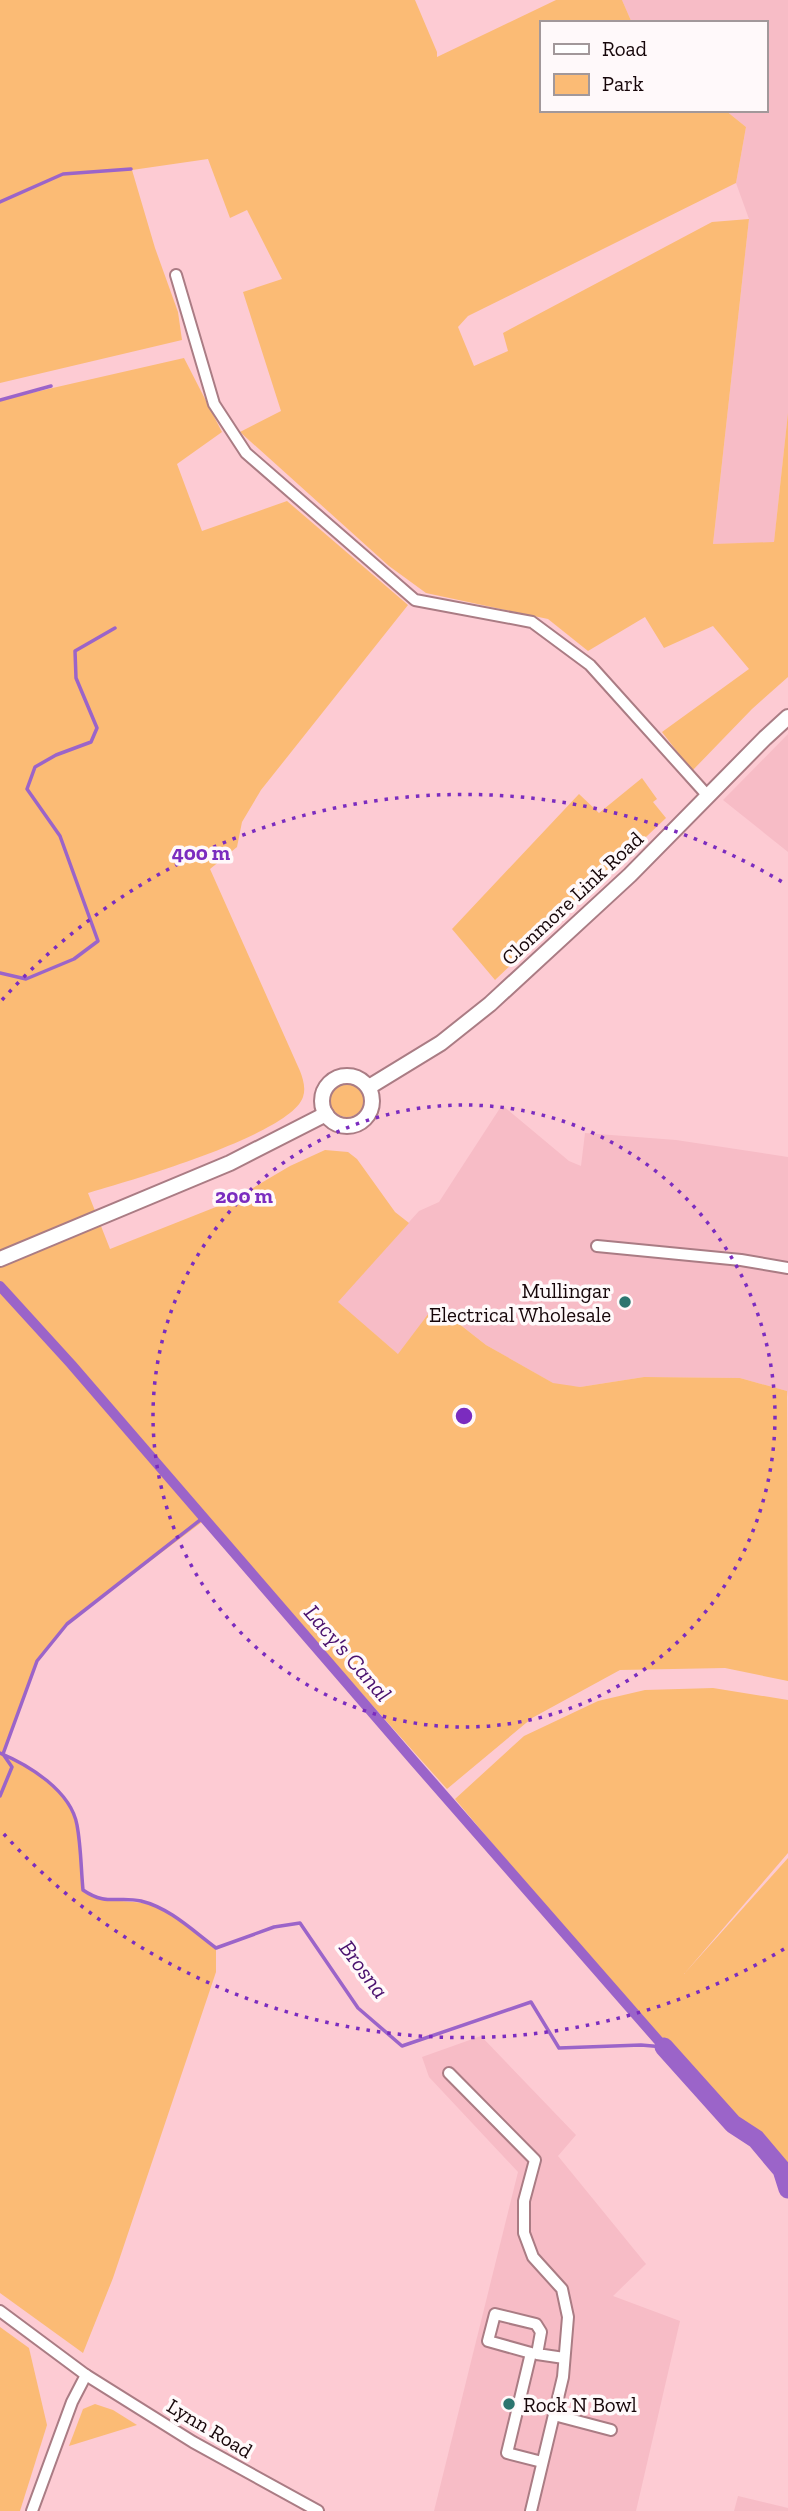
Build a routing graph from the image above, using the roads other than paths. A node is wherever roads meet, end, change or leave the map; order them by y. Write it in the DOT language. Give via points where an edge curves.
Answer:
graph roads {
  1 [pos="176,275"];
  2 [pos="788,718"];
  3 [pos="707,796"];
  4 [pos="369,1087"];
  5 [pos="326,1114"];
  6 [pos="597,1246"];
  7 [pos="0,1259"];
  8 [pos="788,1268"];
  9 [pos="449,2073"];
  10 [pos="0,2311"];
  11 [pos="564,2358"];
  12 [pos="86,2375"];
  13 [pos="554,2415"];
  14 [pos="611,2430"];
  15 [pos="542,2462"];
  16 [pos="32,2511"];
  17 [pos="318,2511"];
  18 [pos="531,2511"];
  1 -- 3 [label="street" via="214,404 246,453 415,600 532,622 590,665"];
  2 -- 3 [label="main road, Clonmore Link Road"];
  3 -- 4 [label="main road, Clonmore Link Road" via="630,875 489,1004 441,1043"];
  4 -- 5 [label="main road" via="356,1077 333,1080 322,1099"];
  4 -- 5 [label="main road" via="373,1102 362,1122 346,1126"];
  5 -- 7 [label="main road" via="230,1163"];
  6 -- 8 [label="street"];
  9 -- 11 [label="street" via="535,2161 524,2201 524,2233 533,2257 562,2289 568,2317"];
  10 -- 12 [label="street, Lynn Road"];
  11 -- 13 [label="street"];
  11 -- 15 [label="street" via="537,2354 541,2332 537,2324 495,2314 488,2340 531,2353 506,2453"];
  12 -- 16 [label="street"];
  12 -- 17 [label="street, Lynn Road" via="193,2442"];
  13 -- 14 [label="street"];
  13 -- 15 [label="street"];
  15 -- 18 [label="street"];
}
